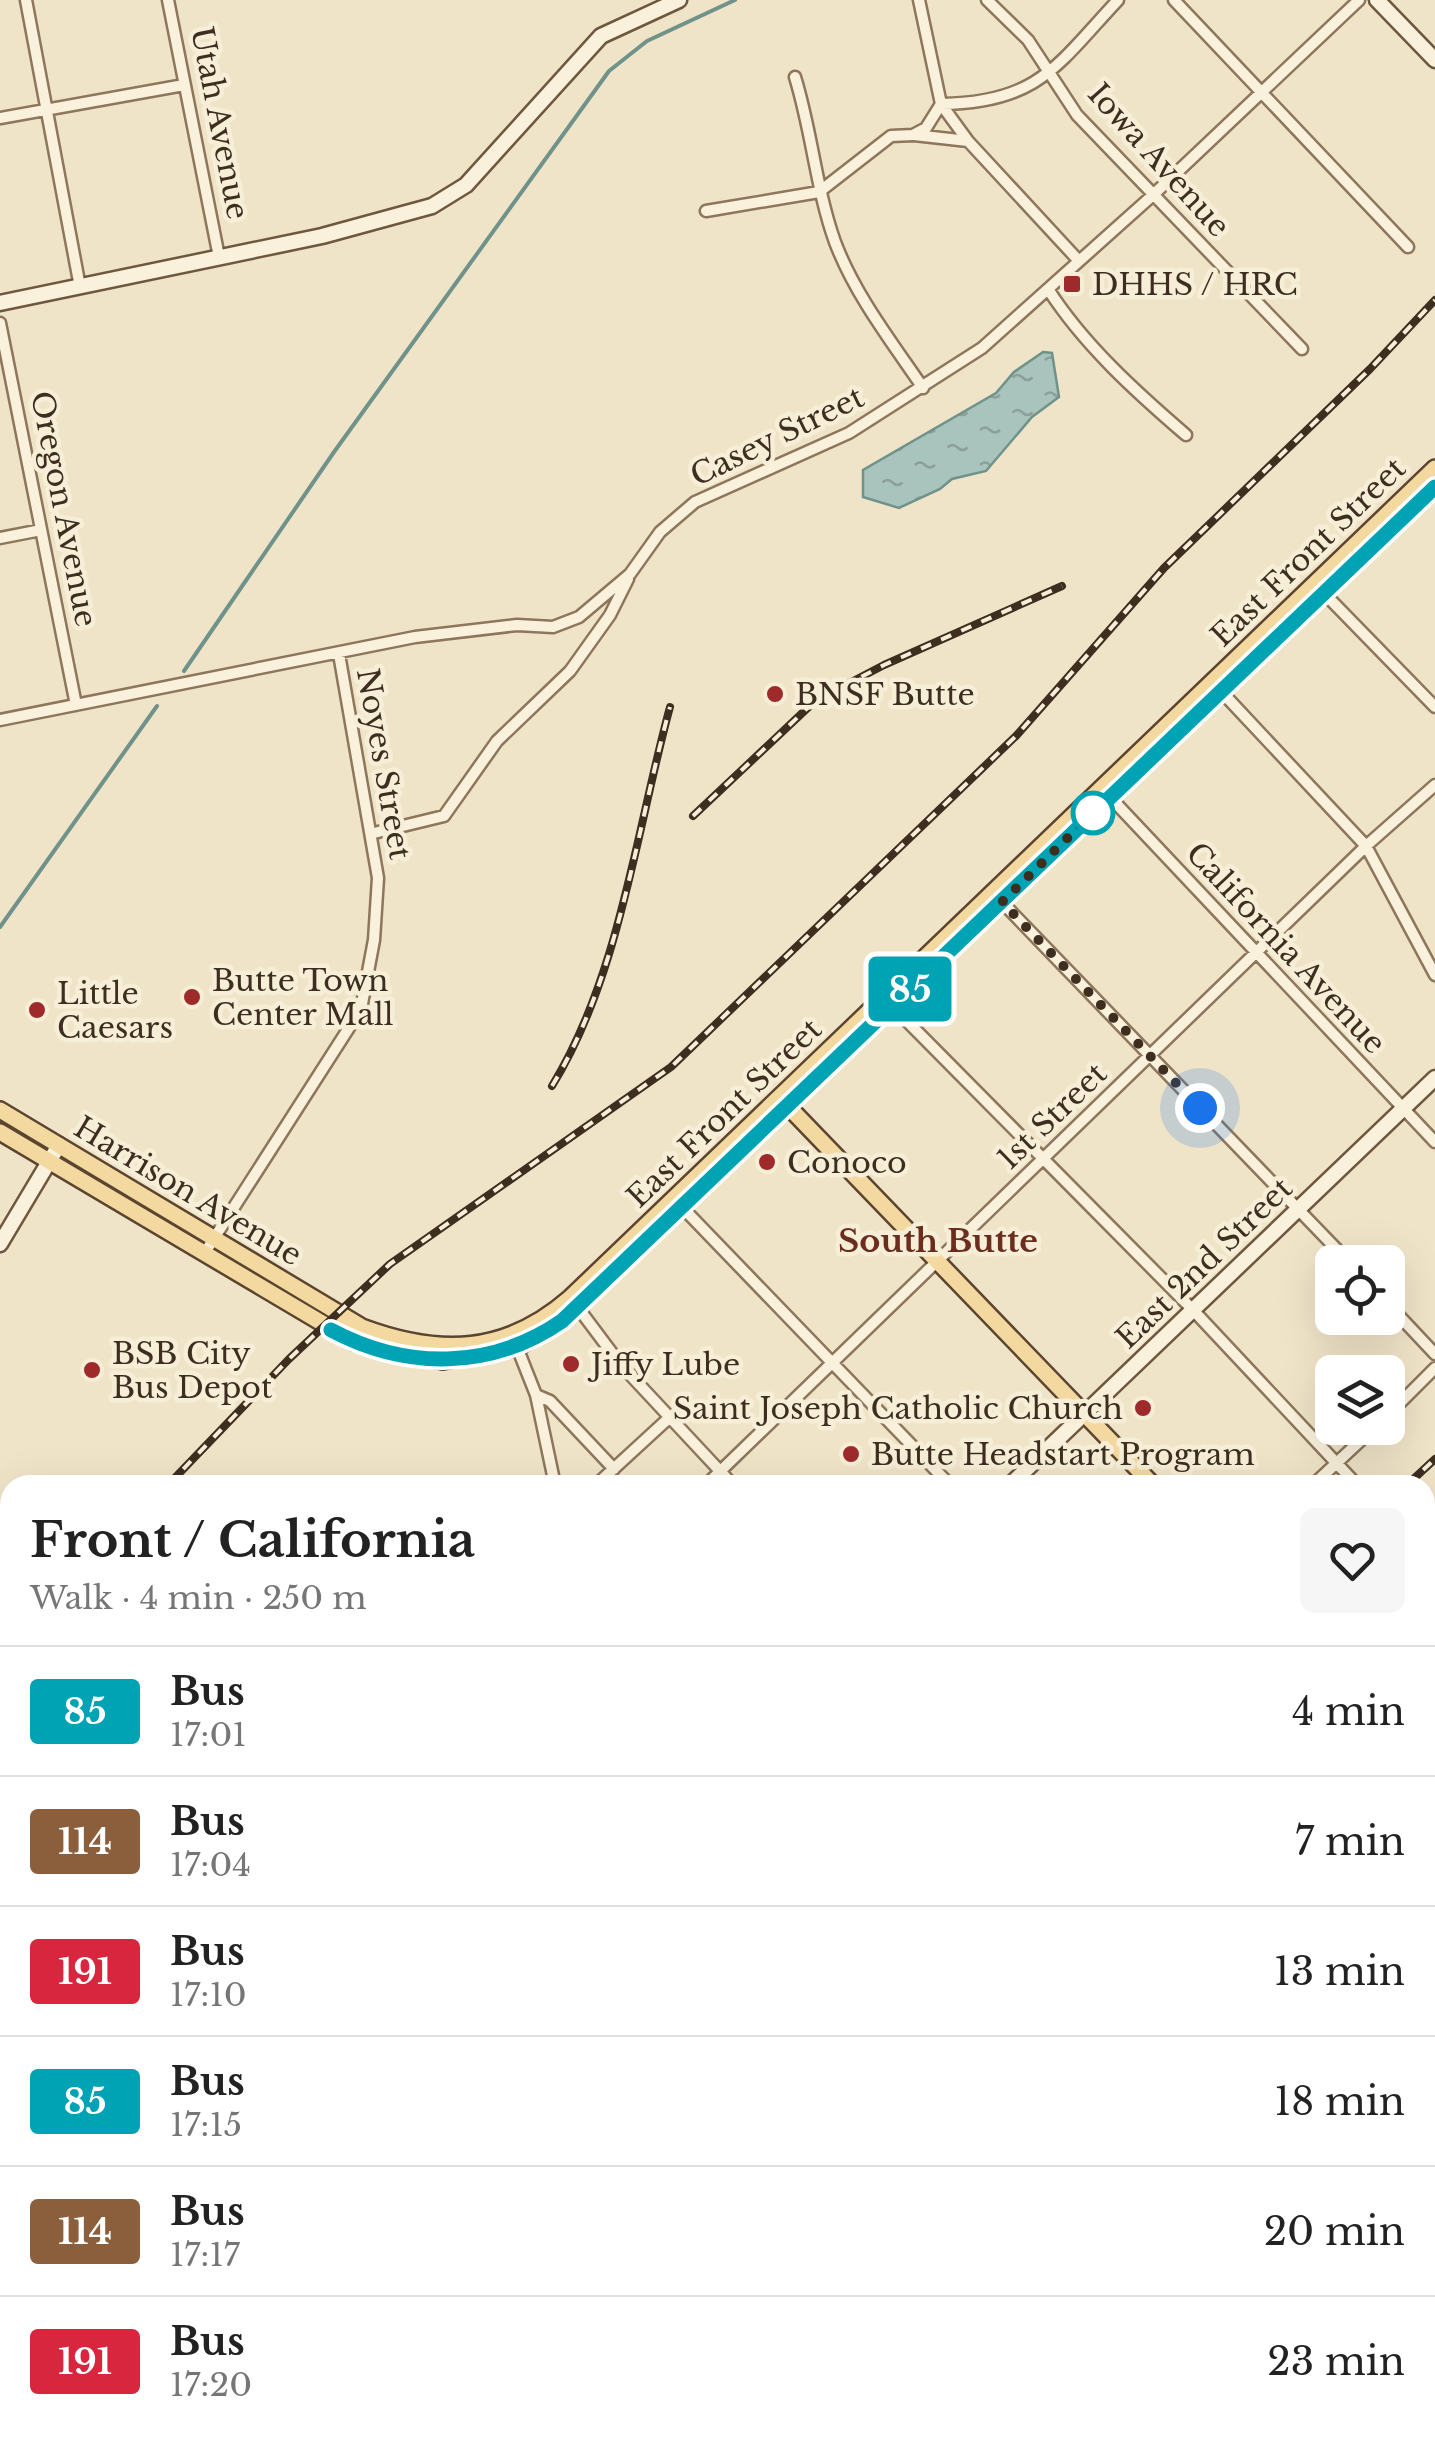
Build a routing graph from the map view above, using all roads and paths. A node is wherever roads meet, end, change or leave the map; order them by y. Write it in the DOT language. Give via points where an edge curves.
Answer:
graph roads {
  1 [pos="26,0"];
  2 [pos="168,0"];
  3 [pos="680,0"];
  4 [pos="920,0"];
  5 [pos="987,0"];
  6 [pos="1118,0"];
  7 [pos="1174,0"];
  8 [pos="1358,0"];
  9 [pos="1377,0"];
  10 [pos="1435,60"];
  11 [pos="1050,72"];
  12 [pos="795,77"];
  13 [pos="184,85"];
  14 [pos="1263,92"];
  15 [pos="941,104"];
  16 [pos="46,108"];
  17 [pos="0,118"];
  18 [pos="913,135"];
  19 [pos="968,141"];
  20 [pos="820,192"];
  21 [pos="1153,195"];
  22 [pos="706,210"];
  23 [pos="1408,248"];
  24 [pos="218,257"];
  25 [pos="1079,260"];
  26 [pos="80,287"];
  27 [pos="1048,289"];
  28 [pos="0,303"];
  29 [pos="0,323"];
  30 [pos="1302,349"];
  31 [pos="922,388"];
  32 [pos="1186,435"];
  33 [pos="1435,468"];
  34 [pos="1431,488"];
  35 [pos="42,530"];
  36 [pos="0,538"];
  37 [pos="630,574"];
  38 [pos="1320,588"];
  39 [pos="339,654"];
  40 [pos="1216,686"];
  41 [pos="76,705"];
  42 [pos="1435,706"];
  43 [pos="0,720"];
  44 [pos="1435,786"];
  45 [pos="1105,792"];
  46 [pos="374,833"];
  47 [pos="1366,846"];
  48 [pos="998,898"];
  49 [pos="1257,954"];
  50 [pos="1435,975"];
  51 [pos="888,1002"];
  52 [pos="1150,1057"];
  53 [pos="1435,1078"];
  54 [pos="783,1101"];
  55 [pos="1404,1109"];
  56 [pos="0,1110"];
  57 [pos="0,1132"];
  58 [pos="1435,1142"];
  59 [pos="59,1145"];
  60 [pos="1044,1159"];
  61 [pos="49,1162"];
  62 [pos="678,1203"];
  63 [pos="1298,1210"];
  64 [pos="215,1238"];
  65 [pos="0,1244"];
  66 [pos="1332,1245"];
  67 [pos="204,1254"];
  68 [pos="938,1262"];
  69 [pos="260,1289"];
  70 [pos="574,1302"];
  71 [pos="328,1309"];
  72 [pos="1194,1311"];
  73 [pos="347,1320"];
  74 [pos="1405,1322"];
  75 [pos="331,1330"];
  76 [pos="516,1342"];
  77 [pos="1435,1354"];
  78 [pos="832,1362"];
  79 [pos="1435,1368"];
  80 [pos="536,1395"];
  81 [pos="1405,1398"];
  82 [pos="1087,1415"];
  83 [pos="670,1418"];
  84 [pos="1356,1445"];
  85 [pos="1336,1464"];
  86 [pos="614,1469"];
  87 [pos="720,1471"];
  88 [pos="552,1475"];
  89 [pos="607,1475"];
  90 [pos="716,1475"];
  91 [pos="724,1475"];
  92 [pos="940,1475"];
  93 [pos="1021,1475"];
  94 [pos="1144,1475"];
  95 [pos="1324,1475"];
  96 [pos="1347,1475"];
  1 -- 16 [label="street"];
  2 -- 13 [label="street, Utah Avenue"];
  3 -- 24 [label="street" via="601,36 466,185 432,206 388,222"];
  4 -- 15 [label="street"];
  5 -- 11 [label="street, Iowa Avenue"];
  6 -- 11 [label="street"];
  7 -- 14 [label="street"];
  8 -- 14 [label="street, Casey Street"];
  9 -- 10 [label="street"];
  11 -- 15 [label="street" via="1013,94"];
  11 -- 21 [label="street, Iowa Avenue" via="1078,116"];
  12 -- 20 [label="street"];
  13 -- 16 [label="street"];
  13 -- 24 [label="street, Utah Avenue"];
  14 -- 21 [label="street, Casey Street"];
  14 -- 23 [label="street"];
  15 -- 18 [label="street"];
  15 -- 19 [label="street"];
  16 -- 17 [label="street"];
  16 -- 26 [label="street"];
  18 -- 19 [label="street"];
  18 -- 20 [label="street" via="891,136"];
  19 -- 25 [label="street"];
  20 -- 22 [label="street"];
  20 -- 31 [label="street" via="860,295"];
  21 -- 25 [label="street, Casey Street"];
  21 -- 30 [label="street, Iowa Avenue"];
  24 -- 26 [label="street"];
  25 -- 27 [label="street, Casey Street"];
  26 -- 28 [label="street"];
  27 -- 31 [label="street, Casey Street" via="982,348"];
  27 -- 32 [label="street" via="1132,388"];
  29 -- 35 [label="street, Oregon Avenue"];
  31 -- 37 [label="street, Casey Street" via="849,433 695,502 660,532"];
  33 -- 34 [label="main road, East Front Street"];
  34 -- 38 [label="main road, East Front Street"];
  35 -- 36 [label="street"];
  35 -- 41 [label="street, Oregon Avenue"];
  37 -- 39 [label="street, Casey Street" via="579,617 554,627 472,629"];
  37 -- 46 [label="street" via="610,616 570,671 498,741 444,816"];
  38 -- 40 [label="main road, East Front Street"];
  38 -- 42 [label="street"];
  39 -- 41 [label="street, Casey Street"];
  39 -- 46 [label="street, Noyes Street"];
  40 -- 45 [label="main road, East Front Street"];
  40 -- 47 [label="street"];
  41 -- 43 [label="street, Casey Street"];
  44 -- 47 [label="street, 1st Street"];
  45 -- 48 [label="main road, East Front Street"];
  45 -- 49 [label="street, California Avenue"];
  46 -- 64 [label="street, Noyes Street" via="374,940 361,1009"];
  47 -- 49 [label="street, 1st Street"];
  47 -- 50 [label="street"];
  48 -- 51 [label="main road, East Front Street"];
  48 -- 52 [label="street"];
  49 -- 52 [label="street, 1st Street"];
  49 -- 55 [label="street, California Avenue"];
  51 -- 54 [label="main road, East Front Street"];
  51 -- 60 [label="street"];
  52 -- 60 [label="street, 1st Street"];
  52 -- 63 [label="street"];
  53 -- 55 [label="street, East 2nd Street"];
  54 -- 62 [label="main road, East Front Street"];
  54 -- 68 [label="main road"];
  55 -- 58 [label="street, California Avenue"];
  55 -- 63 [label="street, East 2nd Street"];
  56 -- 59 [label="main road, Harrison Avenue"];
  57 -- 61 [label="main road, Harrison Avenue"];
  59 -- 61 [label="street"];
  59 -- 64 [label="main road, Harrison Avenue"];
  60 -- 68 [label="street, 1st Street"];
  60 -- 72 [label="street"];
  61 -- 65 [label="street"];
  61 -- 67 [label="main road, Harrison Avenue"];
  62 -- 70 [label="main road, East Front Street"];
  62 -- 78 [label="street"];
  63 -- 66 [label="street"];
  63 -- 72 [label="street, East 2nd Street"];
  64 -- 67 [label="street, Noyes Street"];
  64 -- 71 [label="main road, Harrison Avenue"];
  67 -- 69 [label="main road, Harrison Avenue"];
  68 -- 78 [label="street, 1st Street"];
  68 -- 82 [label="main road"];
  69 -- 71 [label="main road" via="274,1284"];
  69 -- 75 [label="main road, Harrison Avenue"];
  70 -- 76 [label="main road, East Front Street"];
  70 -- 83 [label="street"];
  71 -- 73 [label="main road, Harrison Avenue"];
  72 -- 82 [label="street, East 2nd Street"];
  72 -- 85 [label="street"];
  73 -- 76 [label="main road, East Front Street" via="393,1338 442,1346"];
  74 -- 77 [label="street"];
  75 -- 76 [label="main road, East Front Street" via="389,1352 443,1361"];
  76 -- 80 [label="street"];
  78 -- 87 [label="street, 1st Street"];
  78 -- 92 [label="street"];
  79 -- 81 [label="street"];
  80 -- 86 [label="street" via="550,1401"];
  80 -- 88 [label="street"];
  82 -- 93 [label="street, East 2nd Street"];
  82 -- 94 [label="main road"];
  83 -- 86 [label="street"];
  83 -- 87 [label="street"];
  84 -- 85 [label="street"];
  85 -- 95 [label="street"];
  85 -- 96 [label="street"];
  86 -- 89 [label="street"];
  87 -- 90 [label="street, 1st Street"];
  87 -- 91 [label="street"];
}
